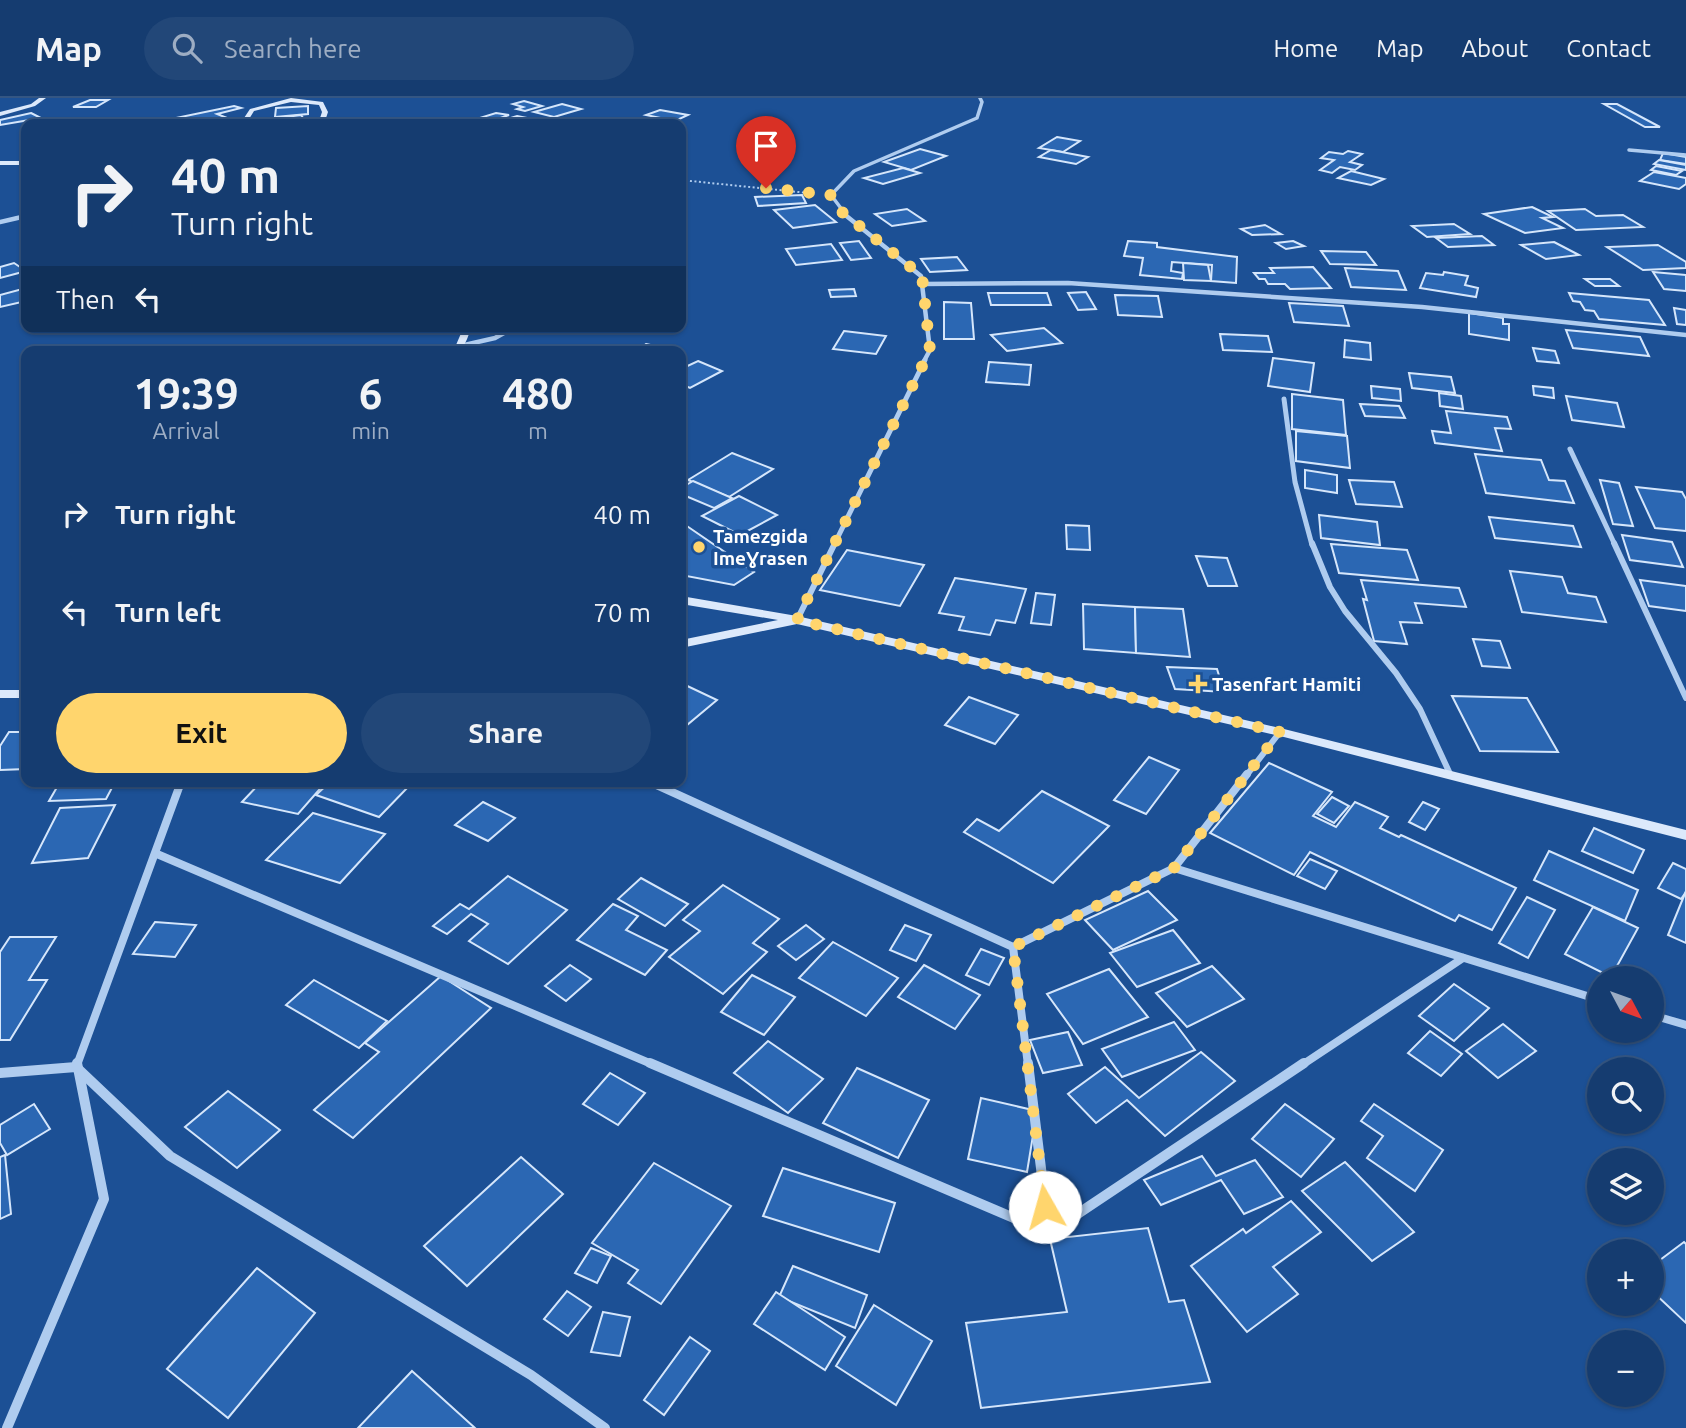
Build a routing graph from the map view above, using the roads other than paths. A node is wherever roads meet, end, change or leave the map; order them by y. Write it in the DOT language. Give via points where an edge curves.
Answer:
graph roads {
  1 [pos="43,98"];
  2 [pos="980,98"];
  3 [pos="318,100"];
  4 [pos="0,114"];
  5 [pos="246,119"];
  6 [pos="323,119"];
  7 [pos="1629,150"];
  8 [pos="1686,155"];
  9 [pos="0,163"];
  10 [pos="21,163"];
  11 [pos="21,217"];
  12 [pos="0,222"];
  13 [pos="923,284"];
  14 [pos="465,333"];
  15 [pos="505,333"];
  16 [pos="1686,335"];
  17 [pos="460,346"];
  18 [pos="1284,399"];
  19 [pos="1570,449"];
  20 [pos="686,601"];
  21 [pos="797,620"];
  22 [pos="686,644"];
  23 [pos="0,694"];
  24 [pos="21,694"];
  25 [pos="1686,698"];
  26 [pos="1280,732"];
  27 [pos="1451,775"];
  28 [pos="179,787"];
  29 [pos="661,787"];
  30 [pos="1686,835"];
  31 [pos="157,854"];
  32 [pos="1174,868"];
  33 [pos="1013,947"];
  34 [pos="1463,958"];
  35 [pos="1587,996"];
  36 [pos="1664,1019"];
  37 [pos="1686,1025"];
  38 [pos="76,1067"];
  39 [pos="0,1073"];
  40 [pos="1049,1233"];
  41 [pos="7,1428"];
  42 [pos="604,1428"];
  1 -- 4 [label="main road"];
  2 -- 13 [label="street" via="977,118 854,171 831,195 842,212 922,276"];
  3 -- 5 [label="main road" via="261,106"];
  3 -- 6 [label="main road" via="325,112"];
  7 -- 8 [label="street"];
  9 -- 10 [label="main road"];
  11 -- 12 [label="street"];
  13 -- 16 [label="street" via="1068,283 1422,307"];
  13 -- 21 [label="street" via="930,350"];
  14 -- 17 [label="main road"];
  15 -- 17 [label="street"];
  18 -- 27 [label="street" via="1298,503 1329,584 1419,707"];
  19 -- 25 [label="street"];
  20 -- 21 [label="main road"];
  21 -- 22 [label="main road"];
  21 -- 26 [label="main road"];
  23 -- 24 [label="main road"];
  26 -- 27 [label="main road"];
  26 -- 32 [label="street"];
  27 -- 30 [label="main road"];
  28 -- 31 [label="street"];
  29 -- 33 [label="street"];
  31 -- 38 [label="street"];
  31 -- 40 [label="street"];
  32 -- 33 [label="street"];
  32 -- 34 [label="street"];
  33 -- 40 [label="street"];
  34 -- 35 [label="street"];
  34 -- 40 [label="street"];
  36 -- 37 [label="street"];
  38 -- 39 [label="street"];
  38 -- 41 [label="street" via="104,1199"];
  38 -- 42 [label="street" via="170,1156 531,1375"];
}
